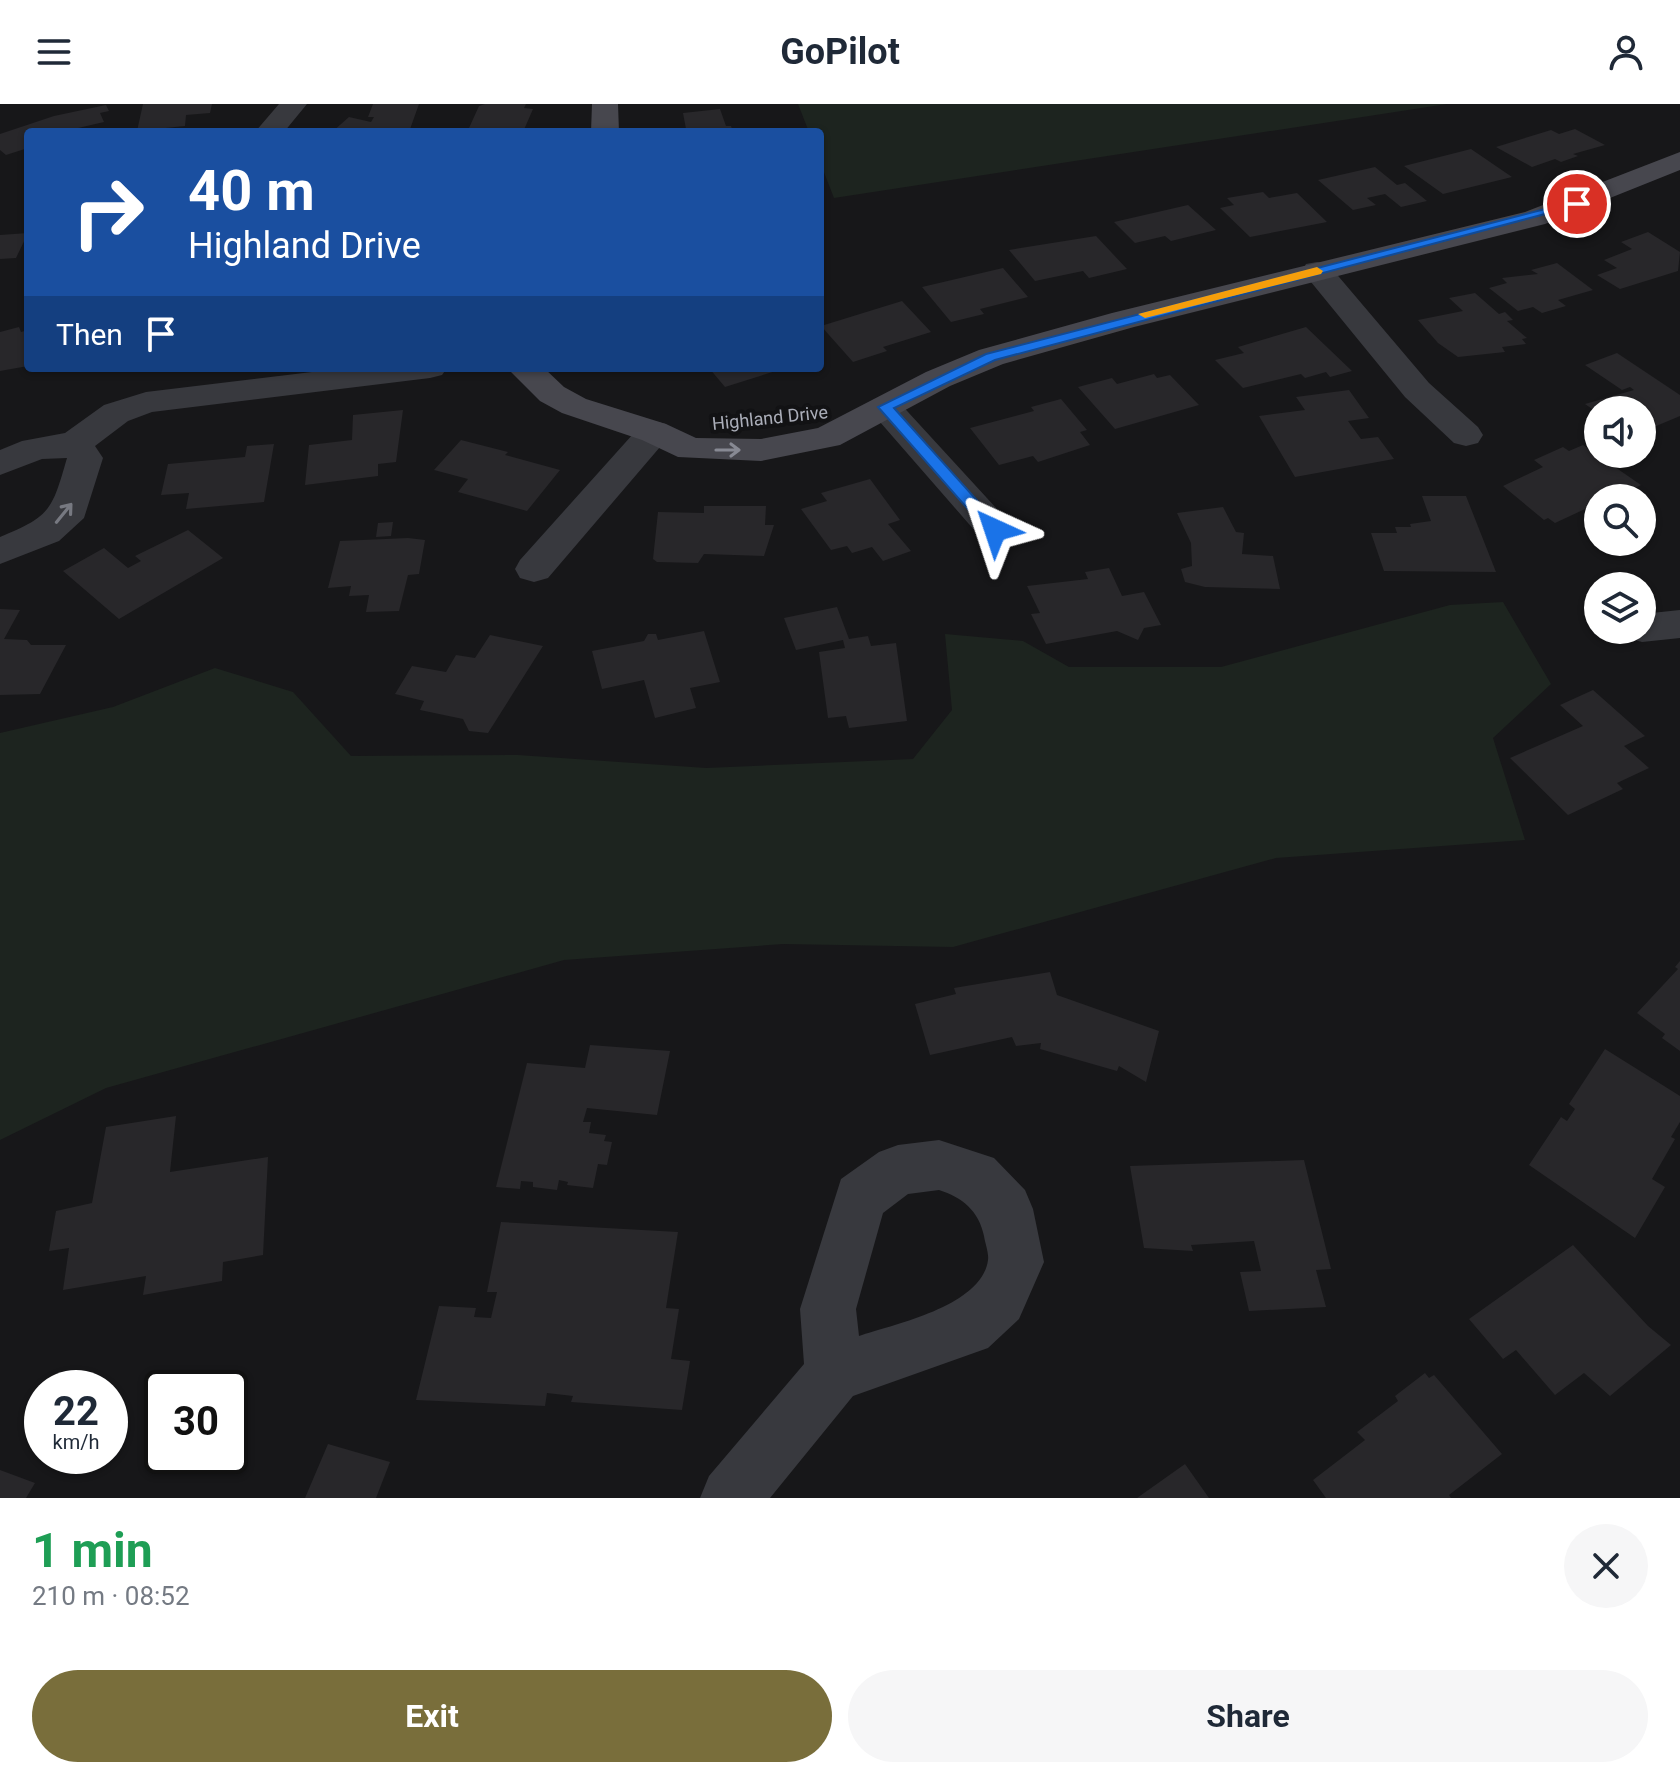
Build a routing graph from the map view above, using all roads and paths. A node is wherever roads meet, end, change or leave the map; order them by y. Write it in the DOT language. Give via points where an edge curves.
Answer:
graph roads {
  1 [pos="294,104"];
  2 [pos="605,104"];
  3 [pos="273,128"];
  4 [pos="605,128"];
  5 [pos="1680,160"];
  6 [pos="1317,271"];
  7 [pos="397,372"];
  8 [pos="528,372"];
  9 [pos="885,407"];
  10 [pos="654,432"];
  11 [pos="1466,435"];
  12 [pos="75,443"];
  13 [pos="0,464"];
  14 [pos="995,530"];
  15 [pos="0,551"];
  16 [pos="534,569"];
  17 [pos="1680,624"];
  18 [pos="1656,627"];
  19 [pos="834,1373"];
  20 [pos="731,1498"];
  1 -- 3 [label="street"];
  2 -- 4 [label="street"];
  5 -- 6 [label="street, Highland Drive" via="1535,218"];
  6 -- 9 [label="street, Highland Drive" via="991,357"];
  6 -- 11 [label="street" via="1417,390"];
  7 -- 12 [label="street" via="146,402 116,413"];
  8 -- 10 [label="street, Highland Drive" via="574,406"];
  9 -- 10 [label="street, Highland Drive" via="828,437 761,450 690,449"];
  9 -- 14 [label="street"];
  10 -- 16 [label="street"];
  12 -- 13 [label="street" via="34,449"];
  15 -- 12 [label="street, one-way" via="46,532 71,509 85,458"];
  17 -- 18 [label="street"];
  19 -- 20 [label="street"];
}
